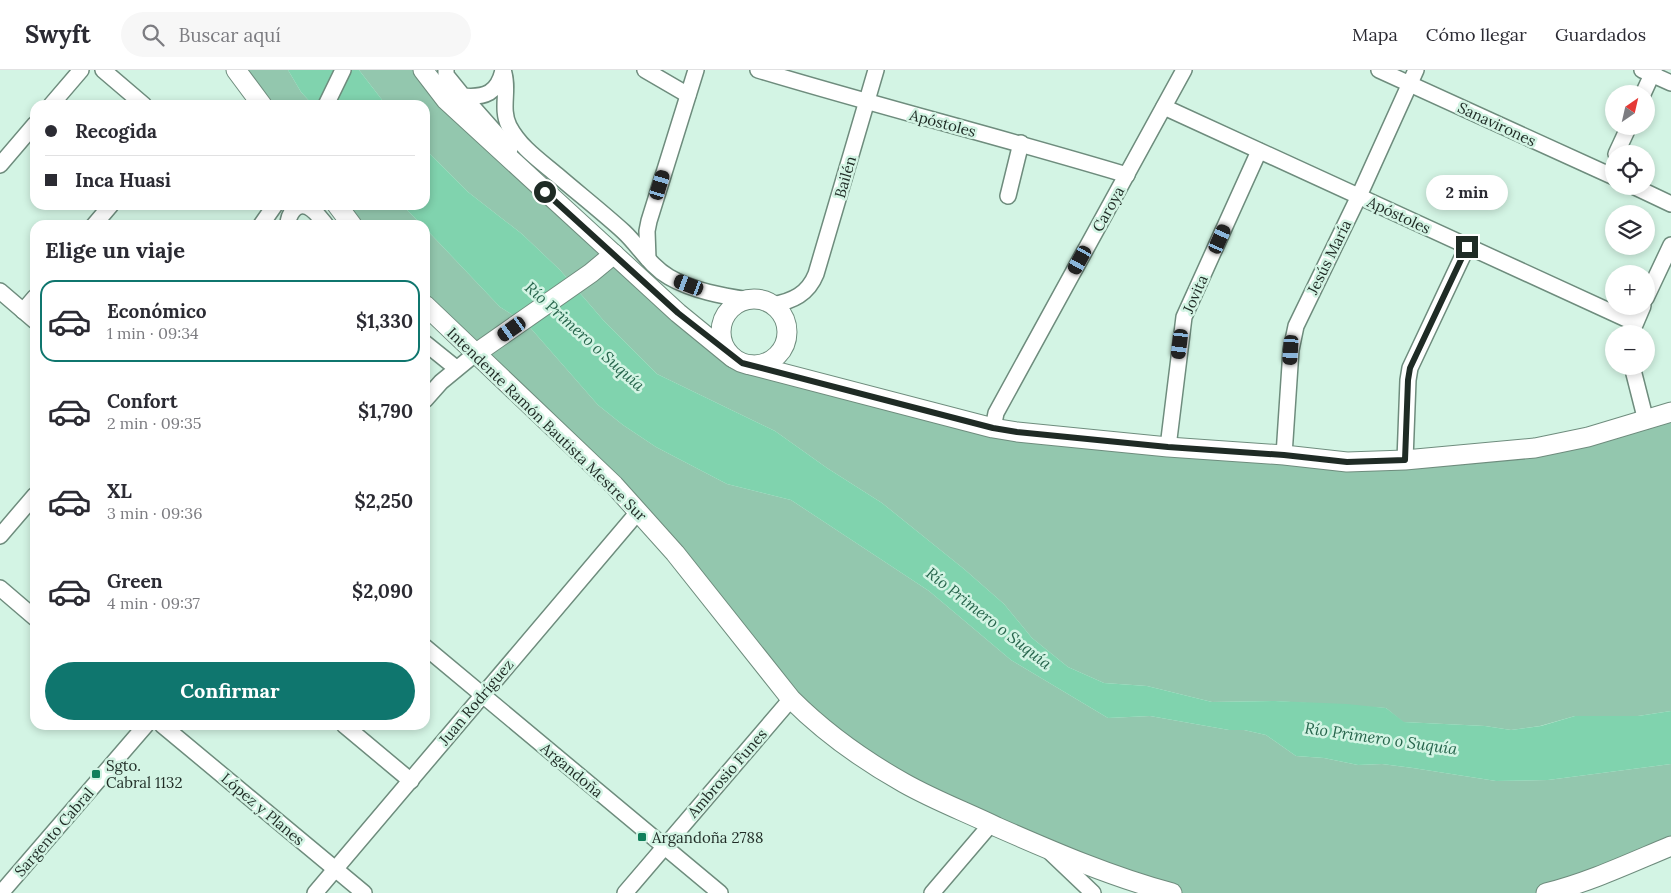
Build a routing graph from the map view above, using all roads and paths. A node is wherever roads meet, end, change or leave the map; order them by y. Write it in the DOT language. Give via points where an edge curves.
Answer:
graph roads {
  1 [pos="80,70"];
  2 [pos="103,70"];
  3 [pos="236,70"];
  4 [pos="343,70"];
  5 [pos="423,70"];
  6 [pos="503,70"];
  7 [pos="645,70"];
  8 [pos="696,70"];
  9 [pos="758,70"];
  10 [pos="876,70"];
  11 [pos="1184,70"];
  12 [pos="1379,70"];
  13 [pos="1416,70"];
  14 [pos="1650,71"];
  15 [pos="444,72"];
  16 [pos="1671,83"];
  17 [pos="1410,84"];
  18 [pos="1646,85"];
  19 [pos="688,95"];
  20 [pos="463,96"];
  21 [pos="55,100"];
  22 [pos="138,100"];
  23 [pos="258,100"];
  24 [pos="328,100"];
  25 [pos="866,102"];
  26 [pos="1164,107"];
  27 [pos="30,130"];
  28 [pos="1021,143"];
  29 [pos="1259,152"];
  30 [pos="0,165"];
  31 [pos="1605,174"];
  32 [pos="1127,175"];
  33 [pos="1652,195"];
  34 [pos="1008,196"];
  35 [pos="1358,196"];
  36 [pos="1671,204"];
  37 [pos="559,205"];
  38 [pos="107,210"];
  39 [pos="313,210"];
  40 [pos="98,220"];
  41 [pos="322,220"];
  42 [pos="1671,245"];
  43 [pos="1467,247"];
  44 [pos="614,254"];
  45 [pos="648,259"];
  46 [pos="1655,279"];
  47 [pos="0,291"];
  48 [pos="750,300"];
  49 [pos="30,303"];
  50 [pos="772,305"];
  51 [pos="23,311"];
  52 [pos="430,311"];
  53 [pos="30,317"];
  54 [pos="1627,325"];
  55 [pos="430,347"];
  56 [pos="475,354"];
  57 [pos="734,358"];
  58 [pos="751,365"];
  59 [pos="456,368"];
  60 [pos="1634,375"];
  61 [pos="430,394"];
  62 [pos="1671,412"];
  63 [pos="1646,421"];
  64 [pos="993,428"];
  65 [pos="1168,447"];
  66 [pos="1284,455"];
  67 [pos="1405,460"];
  68 [pos="30,501"];
  69 [pos="638,512"];
  70 [pos="0,536"];
  71 [pos="0,588"];
  72 [pos="30,614"];
  73 [pos="430,651"];
  74 [pos="482,695"];
  75 [pos="791,699"];
  76 [pos="142,730"];
  77 [pos="168,730"];
  78 [pos="350,730"];
  79 [pos="411,781"];
  80 [pos="991,824"];
  81 [pos="1671,846"];
  82 [pos="664,847"];
  83 [pos="1048,850"];
  84 [pos="336,869"];
  85 [pos="1,893"];
  86 [pos="315,893"];
  87 [pos="364,893"];
  88 [pos="625,893"];
  89 [pos="720,893"];
  90 [pos="932,893"];
  91 [pos="1093,893"];
  92 [pos="1172,893"];
  93 [pos="1547,893"];
  1 -- 21 [label="street"];
  2 -- 22 [label="street"];
  3 -- 23 [label="main road"];
  4 -- 24 [label="street"];
  5 -- 37 [label="main road" via="446,100"];
  6 -- 20 [label="street" via="501,79 490,93"];
  6 -- 45 [label="street" via="506,119 520,142 624,232"];
  7 -- 19 [label="street"];
  8 -- 19 [label="street"];
  9 -- 25 [label="street, Apóstoles"];
  10 -- 25 [label="street, Bailén"];
  11 -- 26 [label="street, Caroya"];
  12 -- 17 [label="street, Sanavirones"];
  13 -- 17 [label="street, Jesús María"];
  14 -- 16 [label="street"];
  14 -- 18 [label="street"];
  15 -- 20 [label="street"];
  17 -- 31 [label="street, Sanavirones"];
  17 -- 35 [label="street, Jesús María"];
  19 -- 45 [label="street" via="649,220"];
  20 -- 37 [label="street"];
  25 -- 28 [label="street, Apóstoles"];
  25 -- 50 [label="street, Bailén" via="812,283 793,300"];
  26 -- 29 [label="street, Apóstoles"];
  26 -- 32 [label="street, Caroya"];
  27 -- 30 [label="street"];
  28 -- 32 [label="street, Apóstoles"];
  28 -- 34 [label="street"];
  29 -- 35 [label="street, Apóstoles"];
  29 -- 65 [label="street, Jovita" via="1184,317"];
  32 -- 64 [label="street, Caroya" via="996,414"];
  33 -- 36 [label="street"];
  35 -- 43 [label="street, Apóstoles"];
  35 -- 66 [label="street, Jesús María" via="1292,339"];
  37 -- 44 [label="main road"];
  38 -- 40 [label="street"];
  39 -- 41 [label="street"];
  42 -- 46 [label="street"];
  43 -- 54 [label="street, Apóstoles"];
  43 -- 67 [label="street" via="1410,368"];
  44 -- 56 [label="main road"];
  44 -- 57 [label="main road" via="678,313"];
  45 -- 48 [label="street" via="678,281 718,295"];
  47 -- 51 [label="street"];
  48 -- 50 [label="main road"];
  48 -- 57 [label="main road" via="739,303 724,319 722,341"];
  49 -- 51 [label="street"];
  50 -- 58 [label="main road" via="785,322 786,343 772,360"];
  51 -- 53 [label="street"];
  52 -- 56 [label="main road, Intendente Ramón Bautista Mestre Sur"];
  55 -- 59 [label="street"];
  56 -- 59 [label="street"];
  56 -- 69 [label="main road, Intendente Ramón Bautista Mestre Sur" via="614,485"];
  57 -- 58 [label="main road"];
  58 -- 64 [label="main road"];
  59 -- 61 [label="street"];
  60 -- 63 [label="street"];
  62 -- 63 [label="main road"];
  63 -- 67 [label="main road" via="1535,448"];
  64 -- 65 [label="main road"];
  65 -- 66 [label="main road"];
  66 -- 67 [label="main road" via="1347,462"];
  68 -- 70 [label="street"];
  69 -- 74 [label="street, Juan Rodríguez"];
  69 -- 75 [label="main road, Intendente Ramón Bautista Mestre Sur" via="675,552"];
  71 -- 72 [label="street"];
  73 -- 74 [label="street, Argandoña"];
  74 -- 79 [label="street, Juan Rodríguez"];
  74 -- 82 [label="street, Argandoña"];
  75 -- 80 [label="main road, Intendente Ramón Bautista Mestre Sur" via="845,746 871,763 905,784"];
  75 -- 82 [label="street, Ambrosio Funes"];
  76 -- 85 [label="street, Sargento Cabral"];
  77 -- 84 [label="street, López y Planes"];
  78 -- 79 [label="street"];
  79 -- 84 [label="street, Juan Rodríguez"];
  80 -- 83 [label="main road, Intendente Ramón Bautista Mestre Sur"];
  80 -- 90 [label="street"];
  81 -- 93 [label="main road" via="1603,875"];
  82 -- 88 [label="street, Ambrosio Funes"];
  82 -- 89 [label="street, Argandoña"];
  83 -- 91 [label="street"];
  83 -- 92 [label="main road, Intendente Ramón Bautista Mestre Sur"];
  84 -- 86 [label="street, Juan Rodríguez"];
  84 -- 87 [label="street, López y Planes"];
}
